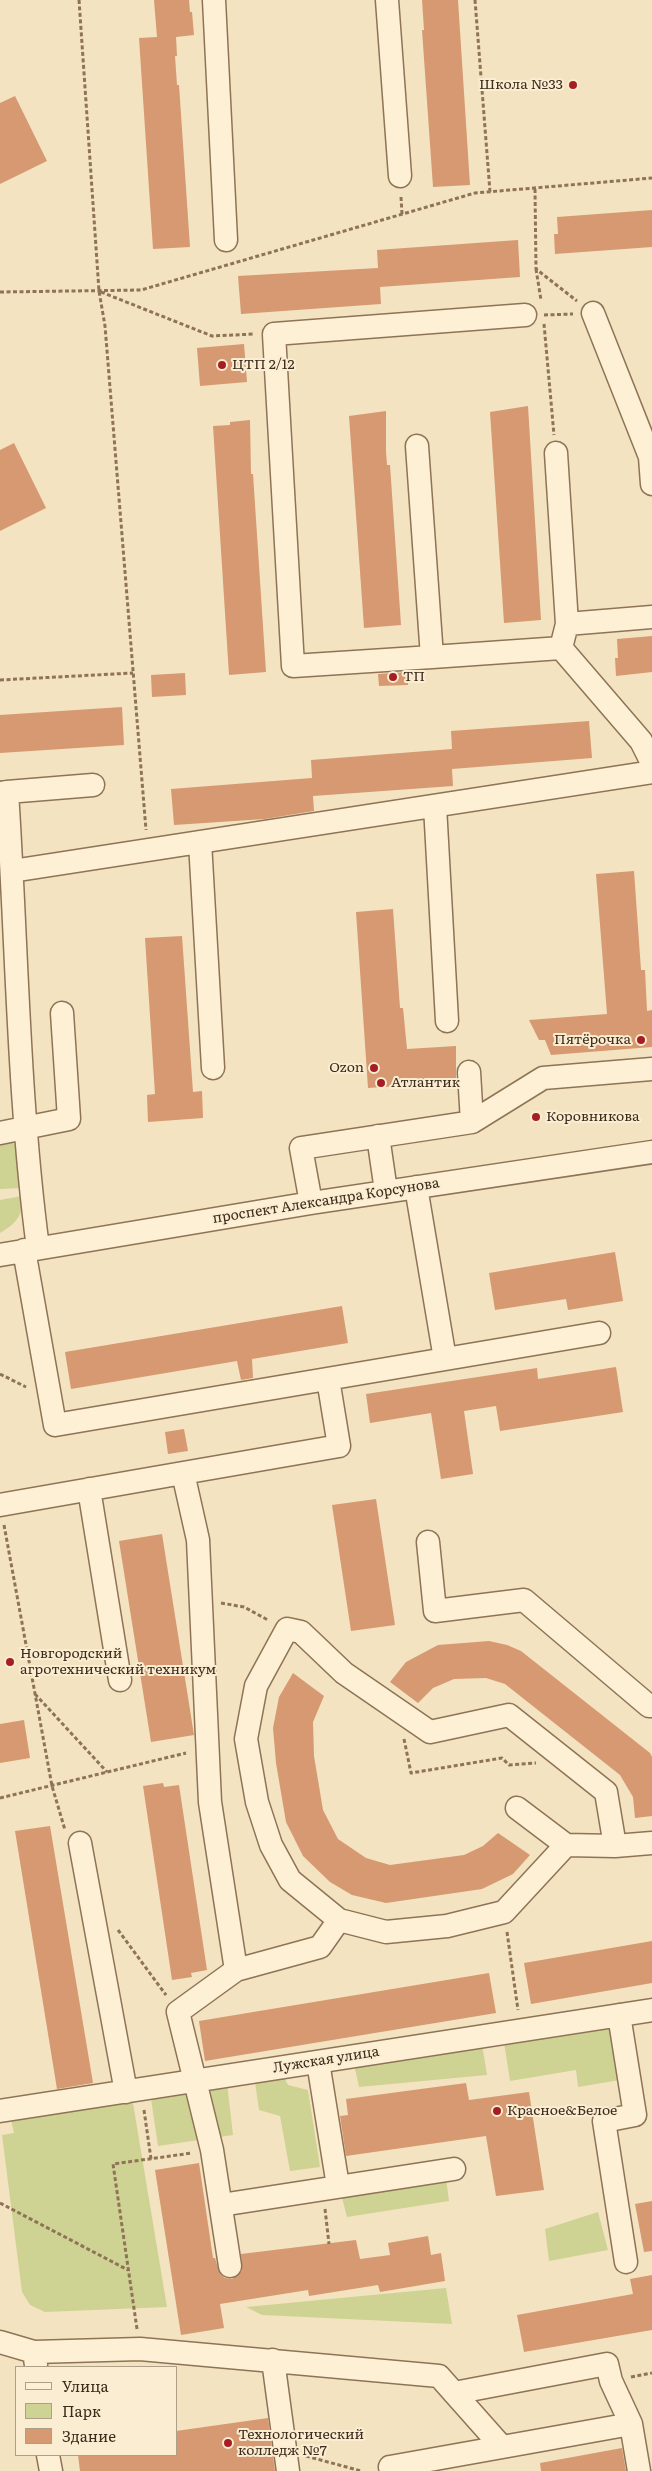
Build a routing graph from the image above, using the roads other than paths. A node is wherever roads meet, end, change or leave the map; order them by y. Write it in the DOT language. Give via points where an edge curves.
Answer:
graph roads {
  1 [pos="214,0"];
  2 [pos="387,0"];
  3 [pos="400,176"];
  4 [pos="226,240"];
  5 [pos="593,314"];
  6 [pos="534,315"];
  7 [pos="417,446"];
  8 [pos="556,453"];
  9 [pos="652,484"];
  10 [pos="652,617"];
  11 [pos="567,624"];
  12 [pos="561,648"];
  13 [pos="432,657"];
  14 [pos="652,763"];
  15 [pos="652,772"];
  16 [pos="93,786"];
  17 [pos="3,793"];
  18 [pos="435,806"];
  19 [pos="200,842"];
  20 [pos="12,872"];
  21 [pos="62,1013"];
  22 [pos="447,1021"];
  23 [pos="213,1068"];
  24 [pos="652,1069"];
  25 [pos="469,1072"];
  26 [pos="472,1122"];
  27 [pos="26,1129"];
  28 [pos="0,1133"];
  29 [pos="378,1136"];
  30 [pos="652,1152"];
  31 [pos="416,1187"];
  32 [pos="386,1191"];
  33 [pos="311,1203"];
  34 [pos="31,1249"];
  35 [pos="0,1255"];
  36 [pos="599,1333"];
  37 [pos="445,1359"];
  38 [pos="328,1379"];
  39 [pos="183,1473"];
  40 [pos="89,1489"];
  41 [pos="0,1505"];
  42 [pos="428,1542"];
  43 [pos="120,1680"];
  44 [pos="652,1706"];
  45 [pos="517,1808"];
  46 [pos="80,1843"];
  47 [pos="652,1843"];
  48 [pos="566,1845"];
  49 [pos="615,1846"];
  50 [pos="339,1920"];
  51 [pos="236,1970"];
  52 [pos="652,2010"];
  53 [pos="619,2016"];
  54 [pos="318,2062"];
  55 [pos="196,2080"];
  56 [pos="133,2090"];
  57 [pos="0,2111"];
  58 [pos="454,2169"];
  59 [pos="330,2188"];
  60 [pos="221,2205"];
  61 [pos="626,2262"];
  62 [pos="230,2266"];
  63 [pos="0,2342"];
  64 [pos="35,2360"];
  65 [pos="273,2360"];
  66 [pos="454,2392"];
  67 [pos="631,2424"];
  68 [pos="502,2447"];
  69 [pos="48,2456"];
  70 [pos="287,2460"];
  71 [pos="50,2471"];
  72 [pos="391,2471"];
  73 [pos="639,2471"];
  1 -- 4 [label="street"];
  2 -- 3 [label="street"];
  5 -- 9 [label="street" via="650,457"];
  6 -- 13 [label="street" via="274,334 293,666"];
  7 -- 13 [label="street"];
  8 -- 11 [label="street"];
  10 -- 11 [label="street"];
  11 -- 12 [label="street"];
  12 -- 13 [label="street"];
  12 -- 14 [label="street" via="641,741"];
  15 -- 18 [label="street"];
  16 -- 17 [label="street"];
  17 -- 20 [label="street"];
  18 -- 19 [label="street"];
  18 -- 22 [label="street"];
  19 -- 20 [label="street"];
  19 -- 23 [label="street"];
  20 -- 27 [label="street"];
  21 -- 27 [label="street" via="69,1119"];
  24 -- 26 [label="street" via="543,1078"];
  25 -- 26 [label="street"];
  26 -- 29 [label="street"];
  27 -- 28 [label="street"];
  27 -- 34 [label="street"];
  29 -- 32 [label="street"];
  29 -- 33 [label="street" via="302,1148"];
  30 -- 31 [label="street, проспект Александра Корсунова"];
  31 -- 32 [label="street, проспект Александра Корсунова"];
  31 -- 37 [label="street"];
  32 -- 33 [label="street, проспект Александра Корсунова"];
  33 -- 34 [label="street, проспект Александра Корсунова"];
  34 -- 35 [label="street, проспект Александра Корсунова"];
  34 -- 38 [label="street" via="55,1425"];
  36 -- 37 [label="street"];
  37 -- 38 [label="street"];
  38 -- 39 [label="street" via="339,1446"];
  39 -- 40 [label="street"];
  39 -- 51 [label="street" via="198,1540 210,1802"];
  40 -- 41 [label="street"];
  40 -- 43 [label="street"];
  42 -- 44 [label="street" via="434,1611 524,1600"];
  45 -- 48 [label="street"];
  46 -- 56 [label="street"];
  47 -- 49 [label="street"];
  48 -- 49 [label="street"];
  48 -- 50 [label="street" via="504,1912 447,1926 386,1932"];
  49 -- 50 [label="street" via="606,1792 508,1715 430,1732 344,1672 301,1632 287,1629 256,1686 246,1739 257,1802 270,1845 290,1880"];
  50 -- 51 [label="street" via="320,1946"];
  51 -- 55 [label="street" via="178,2012"];
  52 -- 53 [label="street, Лужская улица"];
  53 -- 54 [label="street, Лужская улица"];
  53 -- 61 [label="street" via="635,2116 604,2120"];
  54 -- 55 [label="street, Лужская улица"];
  54 -- 59 [label="street"];
  55 -- 56 [label="street, Лужская улица"];
  55 -- 60 [label="street"];
  56 -- 57 [label="street, Лужская улица"];
  58 -- 59 [label="street"];
  59 -- 60 [label="street"];
  60 -- 62 [label="street"];
  63 -- 64 [label="street"];
  64 -- 65 [label="street" via="140,2349"];
  65 -- 66 [label="street" via="438,2376"];
  65 -- 70 [label="street"];
  66 -- 67 [label="street" via="607,2364 611,2381"];
  66 -- 68 [label="street"];
  67 -- 68 [label="street"];
  67 -- 73 [label="street"];
  68 -- 72 [label="street" via="390,2467"];
  69 -- 71 [label="street"];
}
